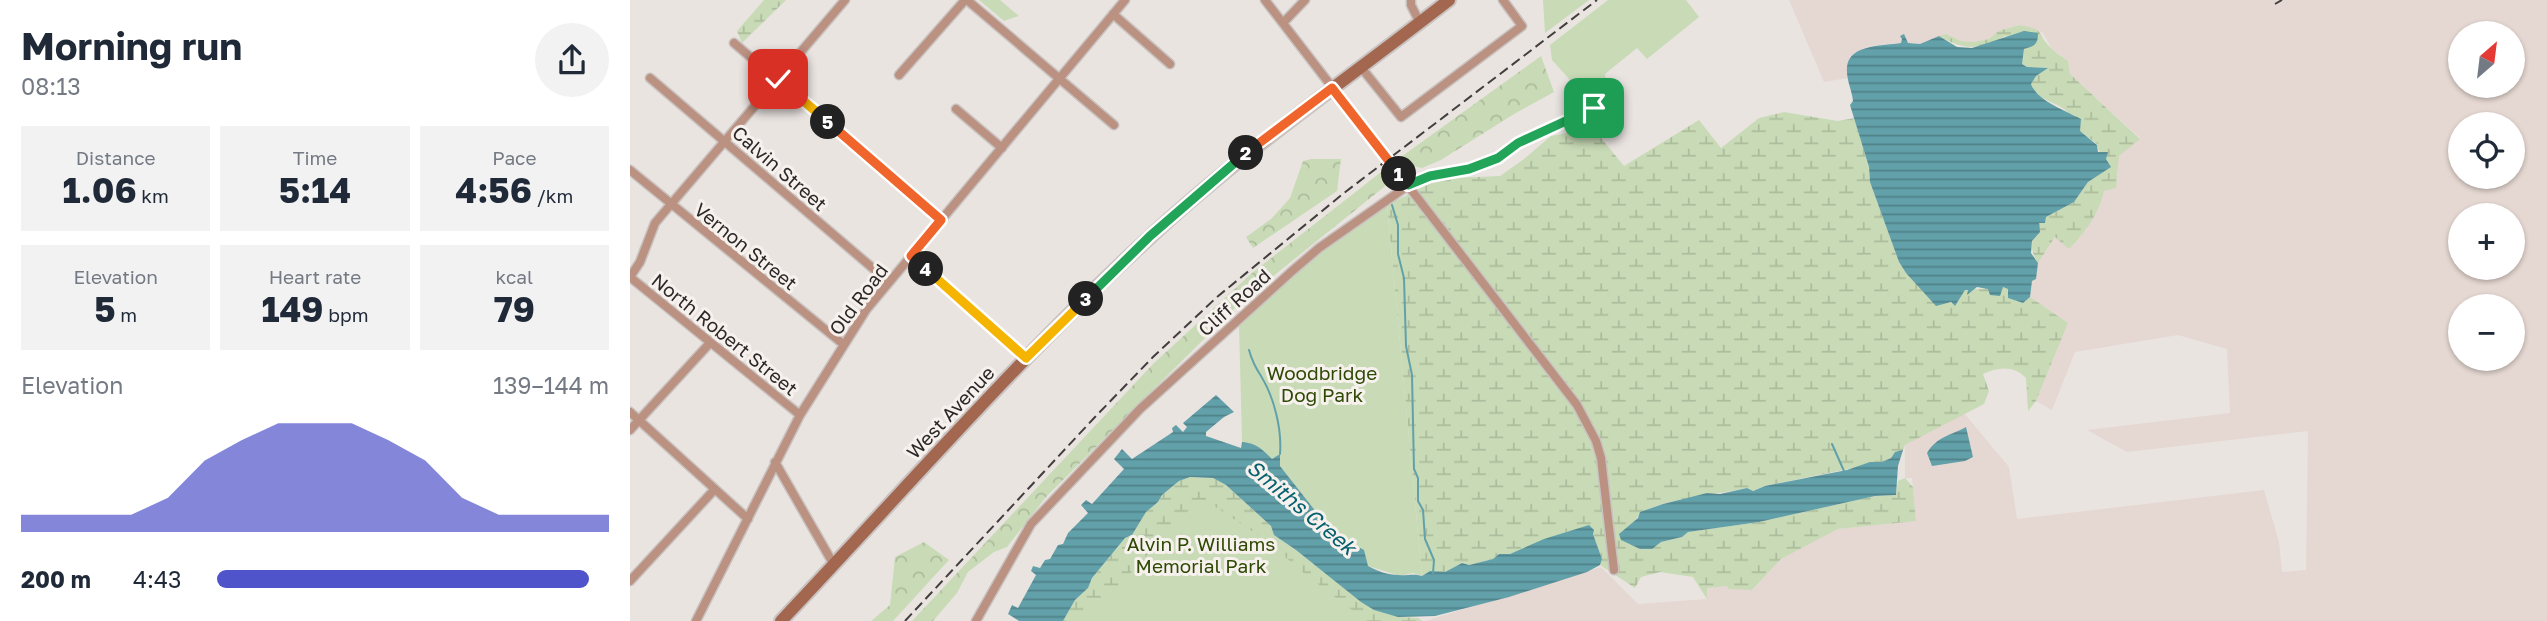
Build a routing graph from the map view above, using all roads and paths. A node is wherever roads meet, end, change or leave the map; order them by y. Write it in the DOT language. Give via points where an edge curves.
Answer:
graph roads {
  1 [pos="845,0"];
  2 [pos="966,0"];
  3 [pos="1125,0"];
  4 [pos="1265,0"];
  5 [pos="1306,0"];
  6 [pos="1411,0"];
  7 [pos="1449,0"];
  8 [pos="1503,0"];
  9 [pos="1113,14"];
  10 [pos="1283,23"];
  11 [pos="1420,23"];
  12 [pos="734,43"];
  13 [pos="1170,64"];
  14 [pos="1360,66"];
  15 [pos="900,75"];
  16 [pos="650,78"];
  17 [pos="778,79"];
  18 [pos="1061,79"];
  19 [pos="1332,88"];
  20 [pos="1594,108"];
  21 [pos="956,109"];
  22 [pos="1114,125"];
  23 [pos="725,142"];
  24 [pos="1002,148"];
  25 [pos="630,170"];
  26 [pos="1408,185"];
  27 [pos="670,205"];
  28 [pos="941,220"];
  29 [pos="911,256"];
  30 [pos="630,277"];
  31 [pos="889,282"];
  32 [pos="709,344"];
  33 [pos="843,345"];
  34 [pos="1026,358"];
  35 [pos="630,412"];
  36 [pos="800,415"];
  37 [pos="639,420"];
  38 [pos="630,430"];
  39 [pos="775,462"];
  40 [pos="715,489"];
  41 [pos="748,519"];
  42 [pos="834,565"];
  43 [pos="1614,570"];
  44 [pos="630,581"];
  45 [pos="696,621"];
  46 [pos="781,621"];
  47 [pos="976,621"];
  1 -- 17 [label="street"];
  2 -- 15 [label="street"];
  2 -- 18 [label="street"];
  3 -- 9 [label="street, Old Road"];
  4 -- 10 [label="street"];
  5 -- 10 [label="street"];
  6 -- 11 [label="street"];
  7 -- 11 [label="street, West Avenue"];
  8 -- 14 [label="street" via="1522,26 1401,117"];
  9 -- 13 [label="street"];
  9 -- 18 [label="street, Old Road"];
  10 -- 19 [label="street"];
  11 -- 14 [label="street, West Avenue"];
  12 -- 17 [label="street"];
  14 -- 19 [label="street, West Avenue"];
  16 -- 23 [label="street, Calvin Street"];
  17 -- 23 [label="street"];
  17 -- 28 [label="street"];
  18 -- 22 [label="street"];
  18 -- 24 [label="street, Old Road"];
  19 -- 26 [label="street"];
  19 -- 34 [label="street, West Avenue" via="1235,162 1150,236"];
  20 -- 26 [label="street, Cliff Road" via="1518,143 1498,158"];
  21 -- 24 [label="street"];
  23 -- 27 [label="street"];
  23 -- 31 [label="street, Calvin Street"];
  24 -- 28 [label="street, Old Road"];
  25 -- 27 [label="street, Vernon Street"];
  26 -- 43 [label="street" via="1577,405 1596,440"];
  26 -- 47 [label="street, Cliff Road" via="1291,272 1140,409 1031,524"];
  27 -- 30 [label="street" via="655,223"];
  27 -- 33 [label="street, Vernon Street"];
  28 -- 29 [label="street, Old Road"];
  29 -- 31 [label="street, Old Road"];
  29 -- 34 [label="street"];
  30 -- 32 [label="street, North Robert Street"];
  31 -- 33 [label="street, Old Road"];
  32 -- 36 [label="street, North Robert Street"];
  32 -- 37 [label="street"];
  33 -- 36 [label="street, Old Road"];
  34 -- 42 [label="street, West Avenue"];
  35 -- 37 [label="street"];
  36 -- 39 [label="street, Old Road"];
  37 -- 38 [label="street"];
  37 -- 40 [label="street"];
  39 -- 41 [label="street, Old Road"];
  39 -- 42 [label="street"];
  40 -- 41 [label="street"];
  40 -- 44 [label="street"];
  41 -- 45 [label="street, Old Road"];
  42 -- 46 [label="street, West Avenue"];
}
